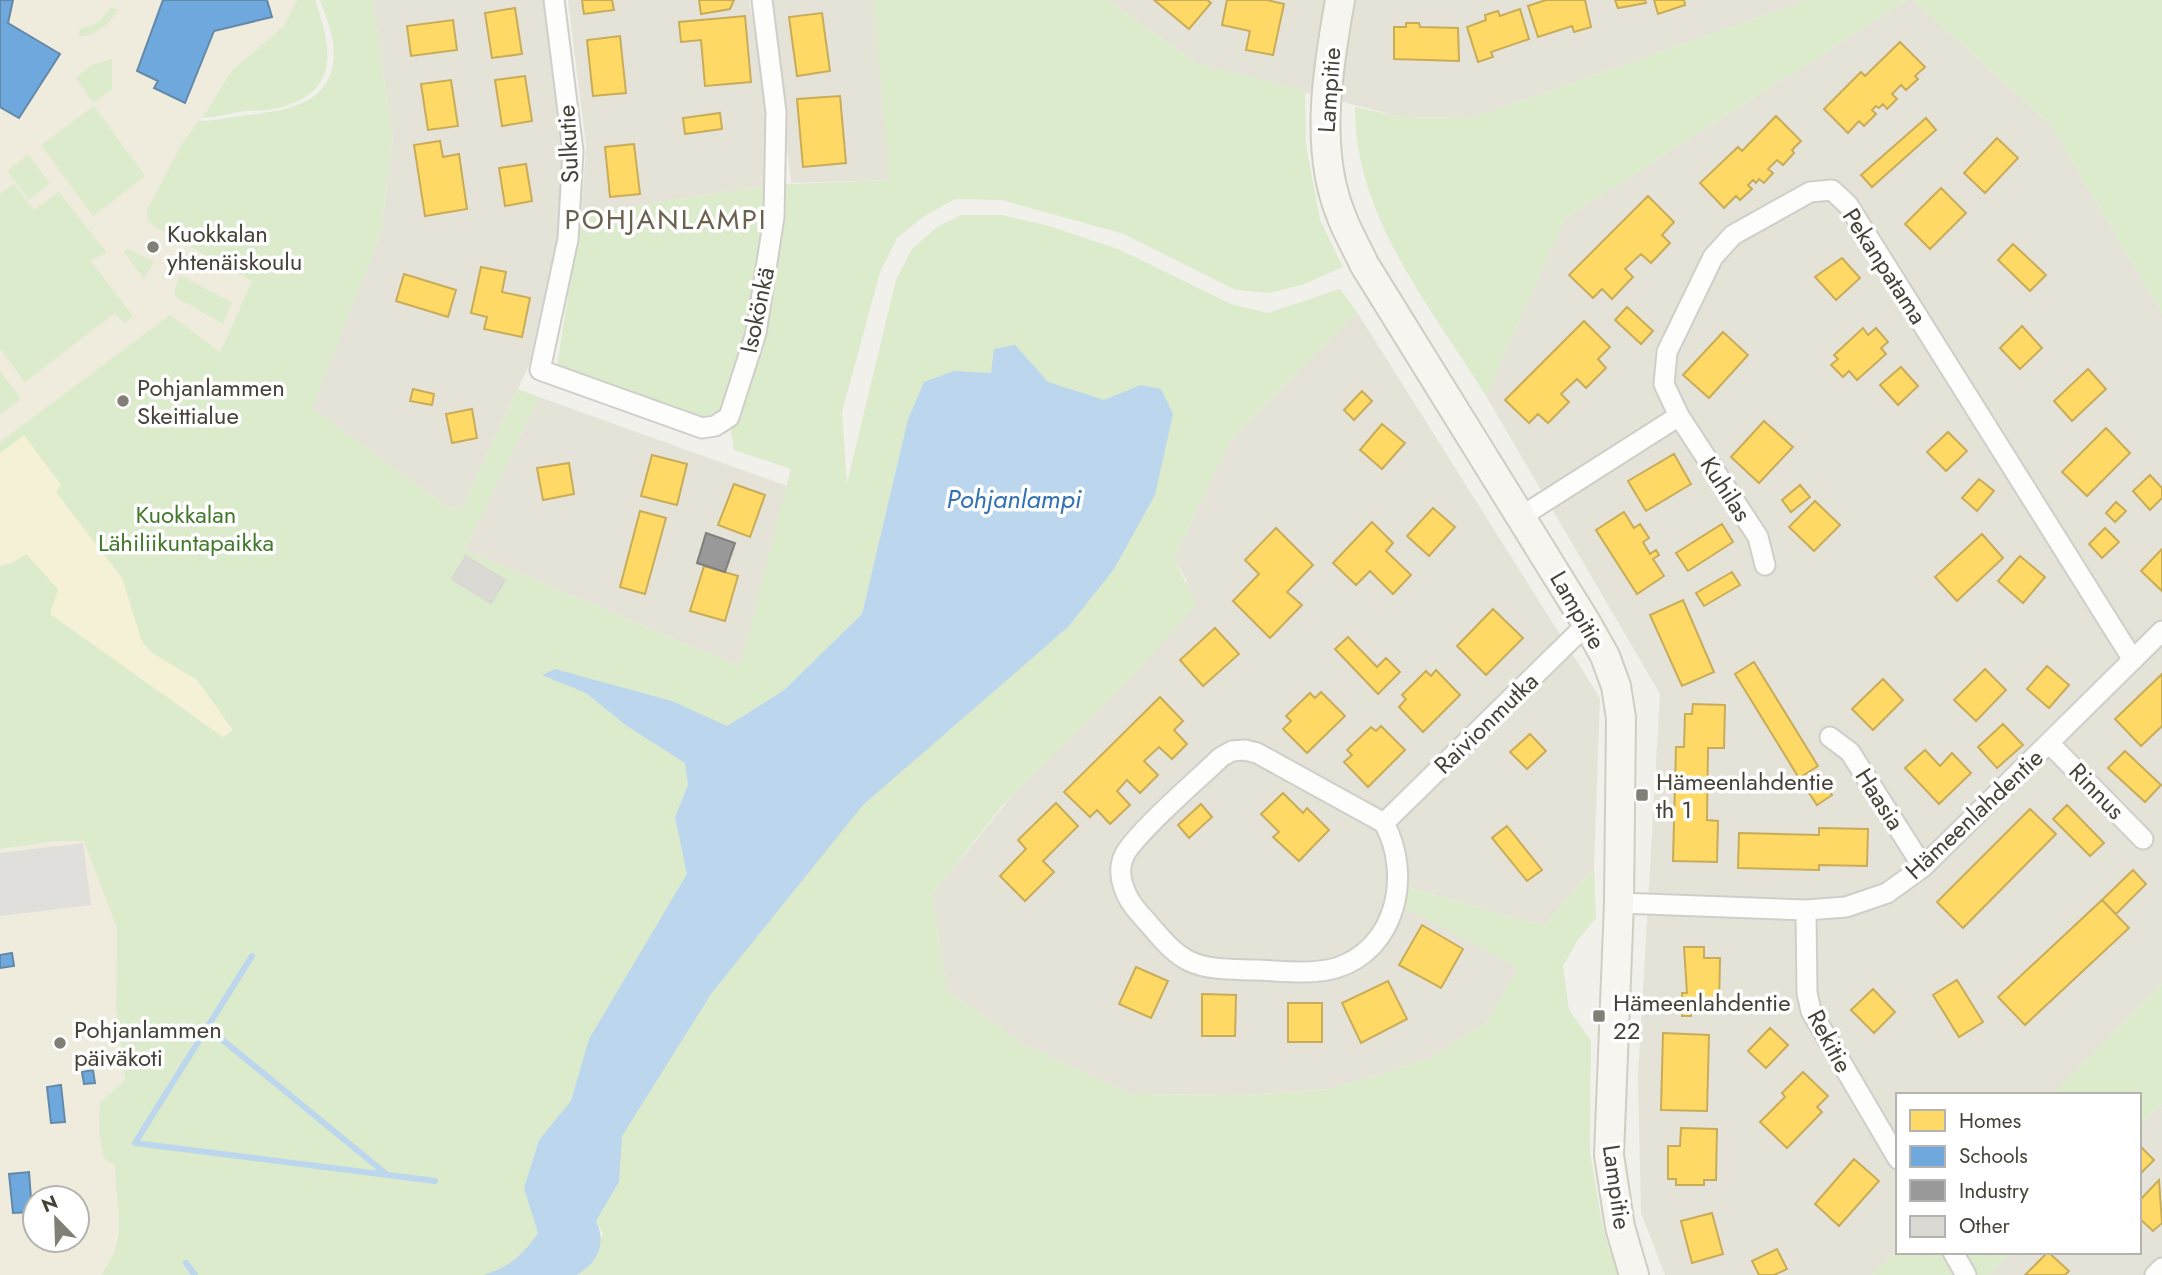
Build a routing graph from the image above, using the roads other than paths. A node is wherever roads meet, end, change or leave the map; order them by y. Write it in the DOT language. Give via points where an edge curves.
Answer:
graph roads {
  1 [pos="554,0"];
  2 [pos="762,0"];
  3 [pos="1340,0"];
  4 [pos="540,370"];
  5 [pos="1679,416"];
  6 [pos="1522,516"];
  7 [pos="1765,565"];
  8 [pos="1587,624"];
  9 [pos="2162,631"];
  10 [pos="2133,660"];
  11 [pos="1830,737"];
  12 [pos="2050,744"];
  13 [pos="1384,823"];
  14 [pos="2143,839"];
  15 [pos="1923,867"];
  16 [pos="1619,903"];
  17 [pos="1806,910"];
  18 [pos="1896,1156"];
  19 [pos="1954,1254"];
  20 [pos="2162,1268"];
  21 [pos="1634,1275"];
  22 [pos="1966,1275"];
  23 [pos="2155,1275"];
  1 -- 4 [label="street, Sulkutie" via="573,151 568,239"];
  2 -- 4 [label="street, Isokönkä" via="776,113 774,217 756,333 729,417 702,428"];
  3 -- 6 [label="street, Lampitie" via="1327,72 1325,144 1339,213 1364,264"];
  5 -- 6 [label="street"];
  5 -- 7 [label="street, Kuhilas" via="1758,537"];
  5 -- 10 [label="street, Pekanpatama" via="1664,384 1667,352 1713,257 1733,235 1810,192 1832,190 1848,205"];
  6 -- 8 [label="street, Lampitie"];
  8 -- 13 [label="street, Raivionmutka"];
  8 -- 16 [label="street, Lampitie" via="1616,686 1621,718"];
  9 -- 10 [label="street, Hämeenlahdentie"];
  10 -- 12 [label="street, Hämeenlahdentie"];
  11 -- 15 [label="street, Haasia" via="1850,752"];
  12 -- 14 [label="street, Rinnus"];
  12 -- 15 [label="street, Hämeenlahdentie"];
  13 -- 13 [label="street" via="1394,841 1398,893 1393,914 1370,950 1357,960 1318,972 1211,968 1186,960 1136,910 1122,879 1121,866 1130,847 1232,751 1257,753"];
  15 -- 17 [label="street, Hämeenlahdentie" via="1887,893 1846,907"];
  16 -- 17 [label="street, Hämeenlahdentie"];
  16 -- 21 [label="street, Lampitie" via="1609,1155 1620,1227"];
  17 -- 18 [label="street, Rekitie" via="1811,1011"];
  19 -- 22 [label="street"];
  20 -- 23 [label="street"];
}
